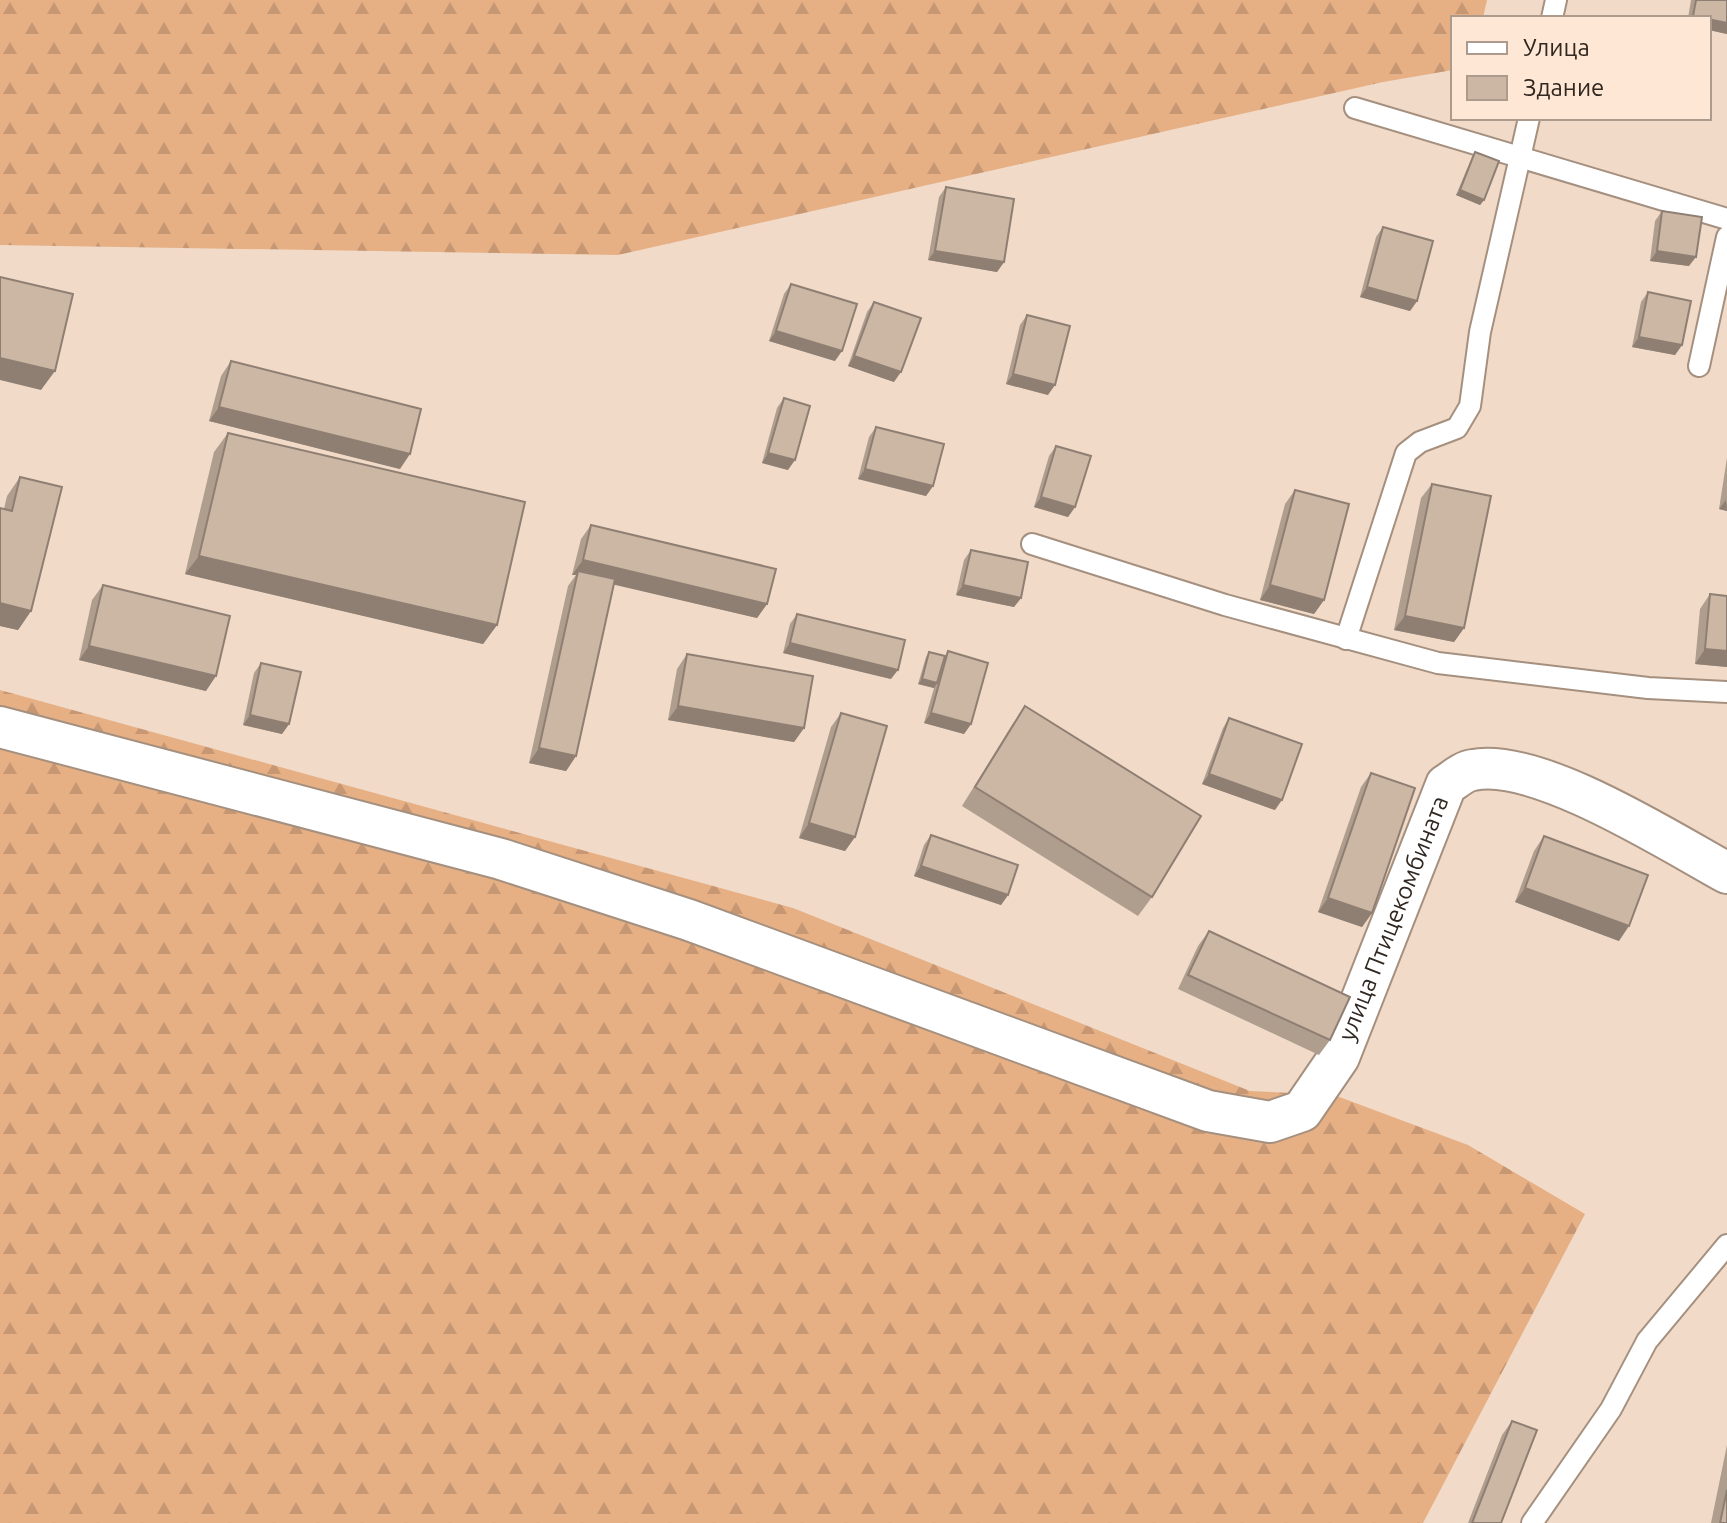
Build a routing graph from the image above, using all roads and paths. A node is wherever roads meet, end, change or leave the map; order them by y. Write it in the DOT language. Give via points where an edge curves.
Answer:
graph roads {
  1 [pos="1355,108"];
  2 [pos="1529,120"];
  3 [pos="1521,157"];
  4 [pos="1727,219"];
  5 [pos="1727,237"];
  6 [pos="1699,366"];
  7 [pos="1032,544"];
  8 [pos="1346,639"];
  9 [pos="1727,692"];
  10 [pos="0,727"];
  11 [pos="1727,873"];
  12 [pos="1727,1245"];
  13 [pos="1532,1523"];
  1 -- 3 [label="lane"];
  2 -- 3 [label="lane"];
  3 -- 4 [label="lane"];
  3 -- 8 [label="lane" via="1480,332 1470,406 1457,428 1406,453"];
  5 -- 6 [label="lane"];
  7 -- 8 [label="lane"];
  8 -- 9 [label="lane" via="1438,663"];
  10 -- 11 [label="street, улица Птицекомбината" via="501,859 717,930 1208,1111 1270,1122 1302,1111 1339,1057 1446,785 1471,770 1512,769 1610,808"];
  12 -- 13 [label="lane" via="1647,1341 1611,1409"];
}
